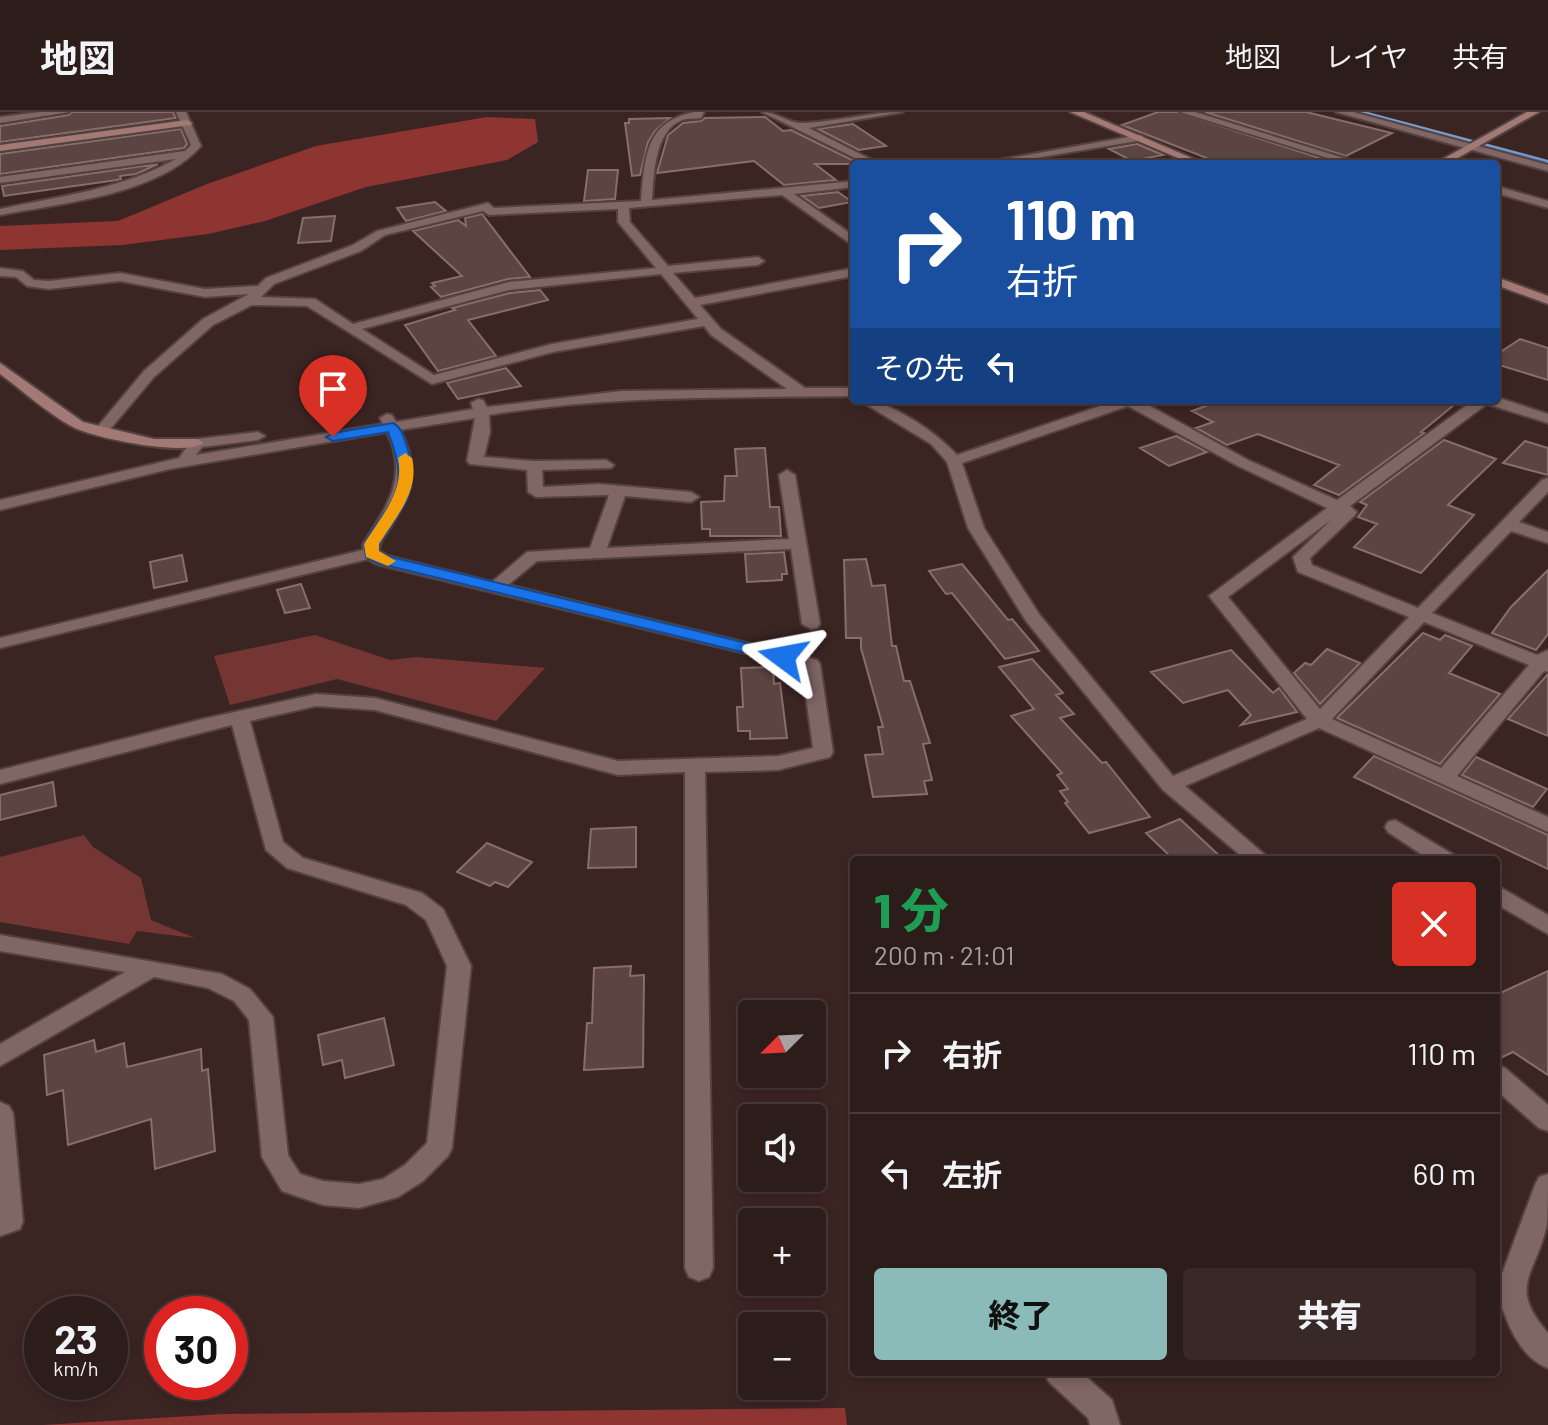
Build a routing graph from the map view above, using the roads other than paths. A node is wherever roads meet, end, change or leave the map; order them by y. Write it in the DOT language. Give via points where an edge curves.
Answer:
graph roads {
  1 [pos="64,112"];
  2 [pos="181,112"];
  3 [pos="699,112"];
  4 [pos="767,112"];
  5 [pos="898,112"];
  6 [pos="1075,112"];
  7 [pos="1185,112"];
  8 [pos="1341,112"];
  9 [pos="1374,112"];
  10 [pos="1534,112"];
  11 [pos="0,120"];
  12 [pos="187,123"];
  13 [pos="798,127"];
  14 [pos="1139,138"];
  15 [pos="1479,143"];
  16 [pos="0,148"];
  17 [pos="191,153"];
  18 [pos="1548,158"];
  19 [pos="867,160"];
  20 [pos="1005,160"];
  21 [pos="1191,160"];
  22 [pos="1345,160"];
  23 [pos="1447,160"];
  24 [pos="1548,168"];
  25 [pos="0,180"];
  26 [pos="850,184"];
  27 [pos="1500,190"];
  28 [pos="785,192"];
  29 [pos="646,204"];
  30 [pos="1548,205"];
  31 [pos="623,206"];
  32 [pos="0,212"];
  33 [pos="850,239"];
  34 [pos="758,261"];
  35 [pos="660,269"];
  36 [pos="0,272"];
  37 [pos="850,273"];
  38 [pos="1500,282"];
  39 [pos="255,295"];
  40 [pos="1548,300"];
  41 [pos="691,303"];
  42 [pos="706,322"];
  43 [pos="351,328"];
  44 [pos="0,367"];
  45 [pos="794,388"];
  46 [pos="850,390"];
  47 [pos="1500,403"];
  48 [pos="877,404"];
  49 [pos="1118,404"];
  50 [pos="1136,404"];
  51 [pos="1478,404"];
  52 [pos="480,407"];
  53 [pos="1548,419"];
  54 [pos="390,423"];
  55 [pos="101,431"];
  56 [pos="197,443"];
  57 [pos="954,461"];
  58 [pos="184,462"];
  59 [pos="606,465"];
  60 [pos="534,466"];
  61 [pos="787,475"];
  62 [pos="1548,483"];
  63 [pos="618,492"];
  64 [pos="691,497"];
  65 [pos="0,505"];
  66 [pos="1338,507"];
  67 [pos="1508,524"];
  68 [pos="1548,538"];
  69 [pos="798,544"];
  70 [pos="371,553"];
  71 [pos="597,553"];
  72 [pos="496,587"];
  73 [pos="1420,616"];
  74 [pos="811,624"];
  75 [pos="0,643"];
  76 [pos="1545,661"];
  77 [pos="240,719"];
  78 [pos="1319,721"];
  79 [pos="695,765"];
  80 [pos="0,777"];
  81 [pos="1444,778"];
  82 [pos="1170,785"];
  83 [pos="1548,825"];
  84 [pos="1395,827"];
  85 [pos="1255,856"];
  86 [pos="1440,856"];
  87 [pos="1500,896"];
  88 [pos="1548,926"];
  89 [pos="0,943"];
  90 [pos="149,969"];
  91 [pos="0,1056"];
  92 [pos="1500,1078"];
  93 [pos="0,1113"];
  94 [pos="1548,1120"];
  95 [pos="1548,1185"];
  96 [pos="0,1224"];
  97 [pos="699,1268"];
  98 [pos="1548,1354"];
  99 [pos="1063,1376"];
  100 [pos="1105,1425"];
  1 -- 11 [label="street"];
  2 -- 12 [label="street"];
  3 -- 29 [label="street" via="677,118 662,135 651,157"];
  4 -- 13 [label="street"];
  5 -- 13 [label="street"];
  6 -- 14 [label="street"];
  7 -- 22 [label="street"];
  8 -- 15 [label="street"];
  9 -- 15 [label="street"];
  10 -- 15 [label="street"];
  12 -- 16 [label="street"];
  12 -- 17 [label="street" via="196,146"];
  13 -- 19 [label="street"];
  14 -- 20 [label="street"];
  14 -- 21 [label="street"];
  15 -- 18 [label="street"];
  15 -- 23 [label="street"];
  15 -- 24 [label="street"];
  17 -- 25 [label="street"];
  17 -- 32 [label="street" via="151,176"];
  26 -- 28 [label="street"];
  27 -- 30 [label="street"];
  28 -- 29 [label="street"];
  28 -- 33 [label="street"];
  29 -- 31 [label="street"];
  31 -- 35 [label="street" via="624,222"];
  31 -- 39 [label="street" via="489,212 488,206 427,220 381,233 346,253 270,281"];
  34 -- 35 [label="street"];
  35 -- 41 [label="street"];
  35 -- 43 [label="street" via="509,286"];
  36 -- 39 [label="street" via="49,285 120,277 205,293"];
  37 -- 41 [label="street"];
  38 -- 40 [label="street"];
  39 -- 43 [label="street" via="310,302"];
  39 -- 55 [label="street" via="208,322 149,374"];
  41 -- 42 [label="street"];
  42 -- 43 [label="street" via="552,348 432,380"];
  42 -- 45 [label="street"];
  44 -- 55 [label="street" via="78,425"];
  45 -- 46 [label="street"];
  45 -- 52 [label="street"];
  47 -- 53 [label="street"];
  48 -- 57 [label="street" via="936,441"];
  49 -- 57 [label="street"];
  50 -- 66 [label="street" via="1243,463"];
  51 -- 66 [label="street"];
  52 -- 54 [label="street"];
  52 -- 60 [label="street" via="482,439 475,461"];
  54 -- 56 [label="street"];
  54 -- 58 [label="street"];
  54 -- 70 [label="street" via="408,470 405,491 371,544"];
  55 -- 56 [label="street" via="154,443"];
  56 -- 58 [label="street"];
  57 -- 82 [label="street" via="976,528 1032,617"];
  58 -- 65 [label="street"];
  59 -- 60 [label="street"];
  60 -- 63 [label="street" via="536,492"];
  61 -- 69 [label="street"];
  62 -- 67 [label="street"];
  63 -- 64 [label="street"];
  63 -- 71 [label="street"];
  66 -- 73 [label="street" via="1349,512 1301,557 1304,568"];
  66 -- 78 [label="street" via="1218,596"];
  67 -- 68 [label="street"];
  67 -- 73 [label="street"];
  69 -- 71 [label="street"];
  69 -- 74 [label="street"];
  70 -- 72 [label="street"];
  70 -- 75 [label="street"];
  71 -- 72 [label="street" via="533,556"];
  72 -- 79 [label="street" via="811,664 823,752 778,763"];
  73 -- 76 [label="street"];
  73 -- 78 [label="street"];
  76 -- 81 [label="street"];
  77 -- 79 [label="street" via="334,699 375,704 618,768"];
  77 -- 80 [label="street"];
  77 -- 90 [label="street" via="273,845 295,863 414,899 435,915 446,936 459,966 439,1148 389,1189 359,1196 291,1183 275,1157 261,1017 242,995 214,980"];
  78 -- 81 [label="street"];
  78 -- 82 [label="street"];
  79 -- 97 [label="street"];
  81 -- 83 [label="street"];
  82 -- 85 [label="street"];
  84 -- 86 [label="street"];
  87 -- 88 [label="street"];
  89 -- 90 [label="street"];
  90 -- 91 [label="street"];
  92 -- 94 [label="street"];
  93 -- 96 [label="street" via="10,1221"];
  95 -- 98 [label="street" via="1510,1290 1522,1324"];
  99 -- 100 [label="street" via="1101,1410"];
}
